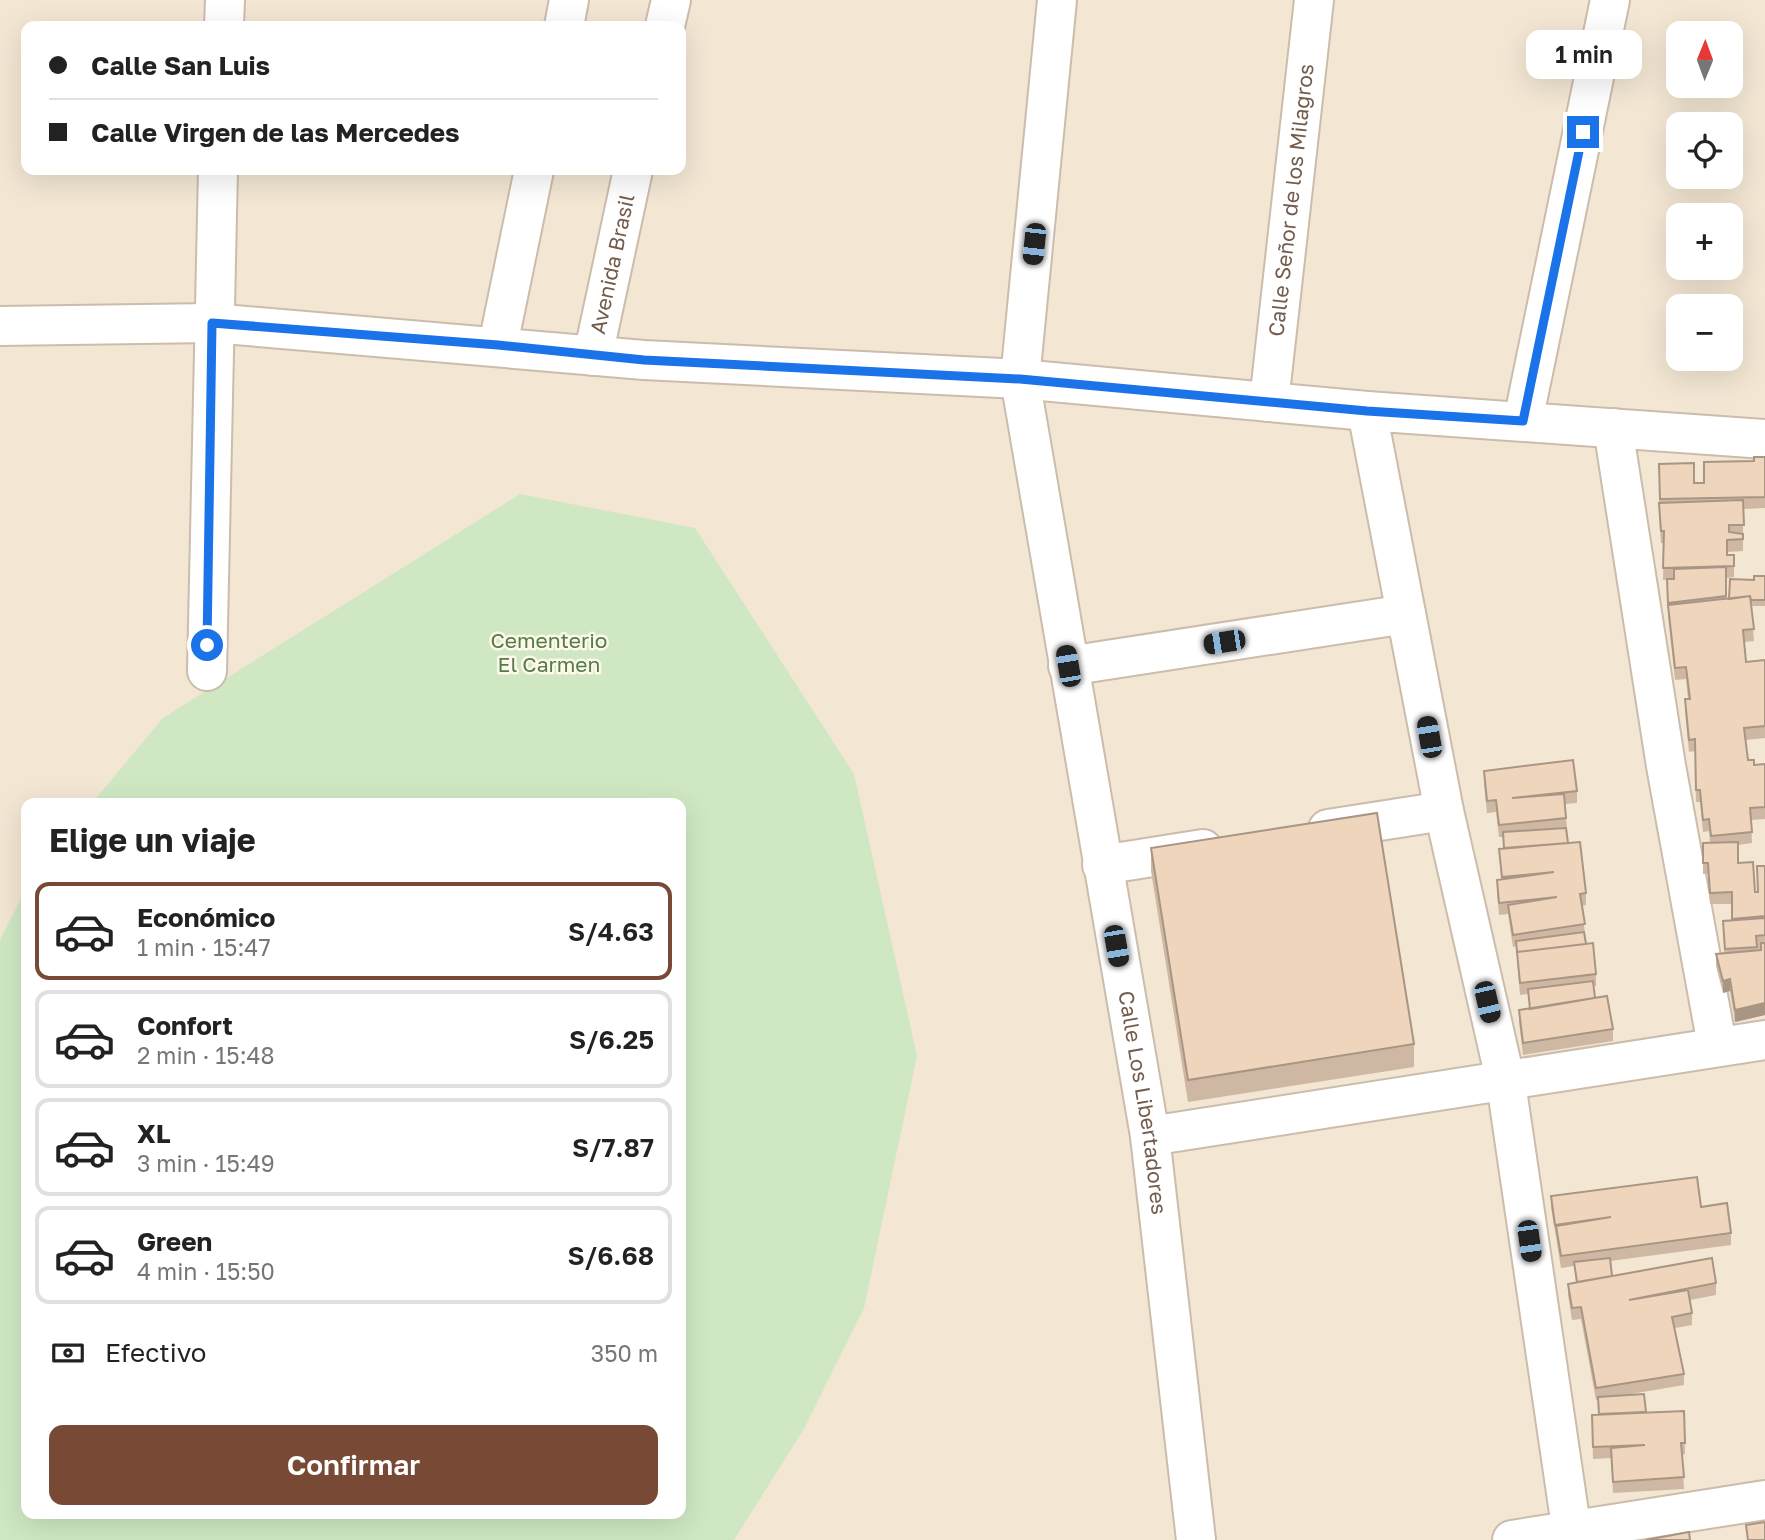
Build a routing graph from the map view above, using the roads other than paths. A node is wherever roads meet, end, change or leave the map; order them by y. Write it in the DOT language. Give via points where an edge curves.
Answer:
graph roads {
  1 [pos="225,0"];
  2 [pos="569,0"];
  3 [pos="671,0"];
  4 [pos="1057,0"];
  5 [pos="1314,0"];
  6 [pos="1610,0"];
  7 [pos="224,21"];
  8 [pos="565,21"];
  9 [pos="666,21"];
  10 [pos="218,175"];
  11 [pos="533,175"];
  12 [pos="632,175"];
  13 [pos="212,323"];
  14 [pos="0,326"];
  15 [pos="498,345"];
  16 [pos="593,356"];
  17 [pos="1020,379"];
  18 [pos="1269,402"];
  19 [pos="1367,411"];
  20 [pos="1523,421"];
  21 [pos="1613,428"];
  22 [pos="1765,439"];
  23 [pos="1406,614"];
  24 [pos="1068,666"];
  25 [pos="207,671"];
  26 [pos="1444,811"];
  27 [pos="1293,835"];
  28 [pos="1238,843"];
  29 [pos="1101,865"];
  30 [pos="1765,1040"];
  31 [pos="1717,1045"];
  32 [pos="1506,1083"];
  33 [pos="1150,1136"];
  34 [pos="1765,1500"];
  35 [pos="1573,1536"];
  36 [pos="1196,1540"];
  37 [pos="1512,1540"];
  1 -- 7 [label="street"];
  2 -- 8 [label="street"];
  3 -- 9 [label="street"];
  4 -- 17 [label="street, Calle Los Libertadores"];
  5 -- 18 [label="street, Calle Señor de los Milagros"];
  6 -- 20 [label="street"];
  10 -- 13 [label="street"];
  11 -- 15 [label="street"];
  12 -- 16 [label="street, Avenida Brasil"];
  13 -- 14 [label="street"];
  13 -- 15 [label="street"];
  13 -- 25 [label="street"];
  15 -- 16 [label="street"];
  16 -- 17 [label="street"];
  17 -- 18 [label="street"];
  17 -- 24 [label="street, Calle Los Libertadores"];
  18 -- 19 [label="street"];
  19 -- 20 [label="street"];
  19 -- 23 [label="street"];
  20 -- 21 [label="street"];
  21 -- 22 [label="street"];
  21 -- 31 [label="street" via="1666,766"];
  23 -- 24 [label="street"];
  23 -- 26 [label="street"];
  24 -- 29 [label="street, Calle Los Libertadores"];
  26 -- 27 [label="street"];
  26 -- 32 [label="street"];
  28 -- 29 [label="street"];
  29 -- 33 [label="street, Calle Los Libertadores"];
  30 -- 31 [label="street"];
  31 -- 32 [label="street"];
  32 -- 33 [label="street"];
  32 -- 35 [label="street"];
  33 -- 36 [label="street, Calle Los Libertadores"];
  34 -- 35 [label="street"];
  35 -- 37 [label="street"];
}
